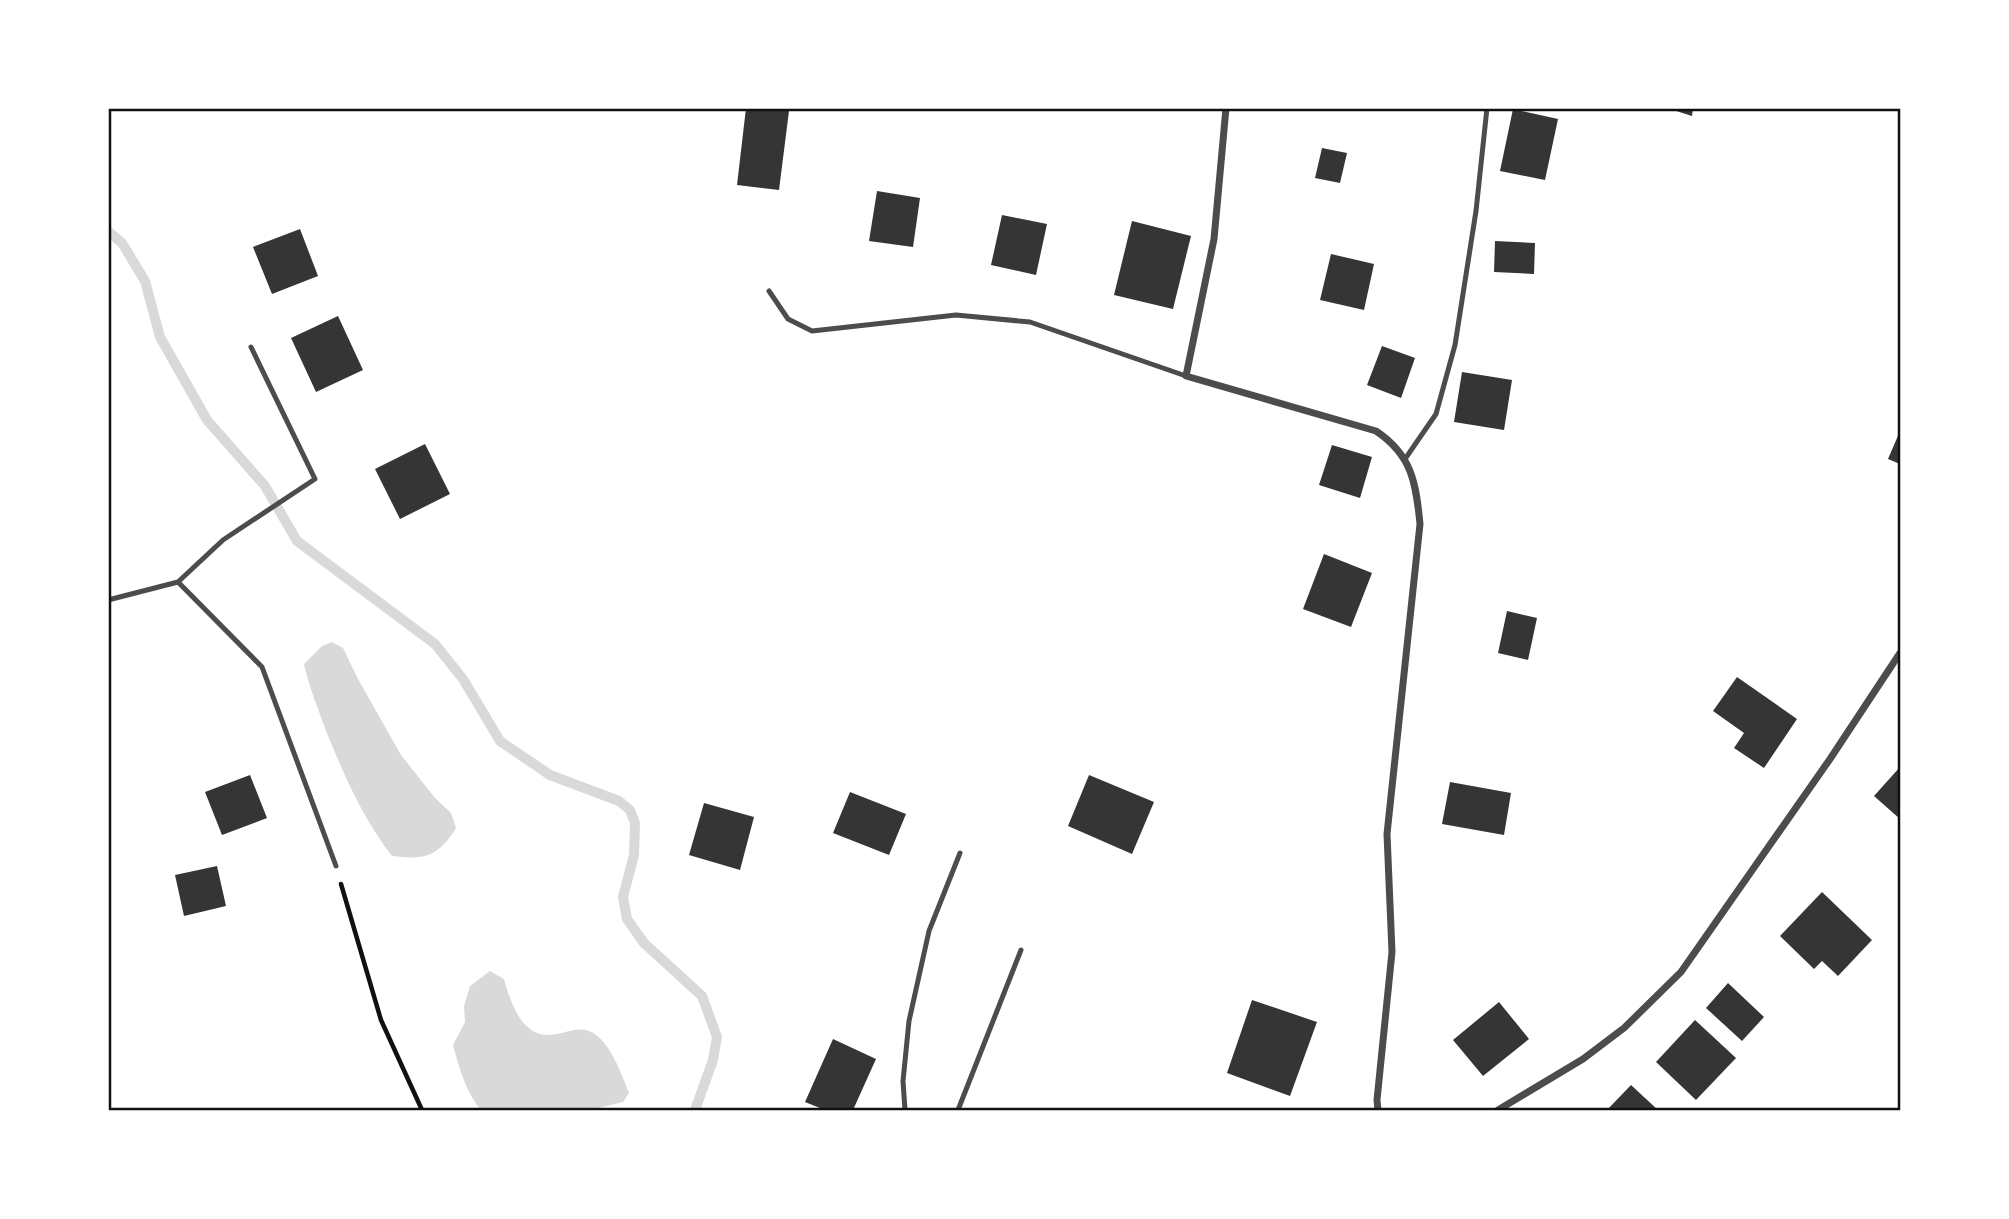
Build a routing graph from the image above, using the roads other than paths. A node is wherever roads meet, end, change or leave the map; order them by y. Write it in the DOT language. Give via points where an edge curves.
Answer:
graph roads {
  1 [pos="1226,108"];
  2 [pos="1487,108"];
  3 [pos="769,291"];
  4 [pos="251,348"];
  5 [pos="1186,376"];
  6 [pos="1405,459"];
  7 [pos="178,582"];
  8 [pos="108,600"];
  9 [pos="1900,653"];
  10 [pos="960,853"];
  11 [pos="336,866"];
  12 [pos="1021,950"];
  13 [pos="905,1111"];
  14 [pos="958,1111"];
  15 [pos="1378,1111"];
  16 [pos="1497,1111"];
  1 -- 5 [label="street" via="1214,239"];
  2 -- 6 [label="lane" via="1455,345 1436,414"];
  3 -- 5 [label="lane" via="788,319 812,331 956,315 1030,322"];
  4 -- 7 [label="lane" via="315,479 223,540"];
  5 -- 6 [label="street" via="1376,431"];
  6 -- 15 [label="street" via="1416,487 1420,524 1387,834 1392,952"];
  7 -- 8 [label="lane"];
  7 -- 11 [label="lane" via="262,667"];
  9 -- 16 [label="street" via="1681,972 1625,1028"];
  10 -- 13 [label="lane" via="929,931 909,1021"];
  12 -- 14 [label="lane"];
}
